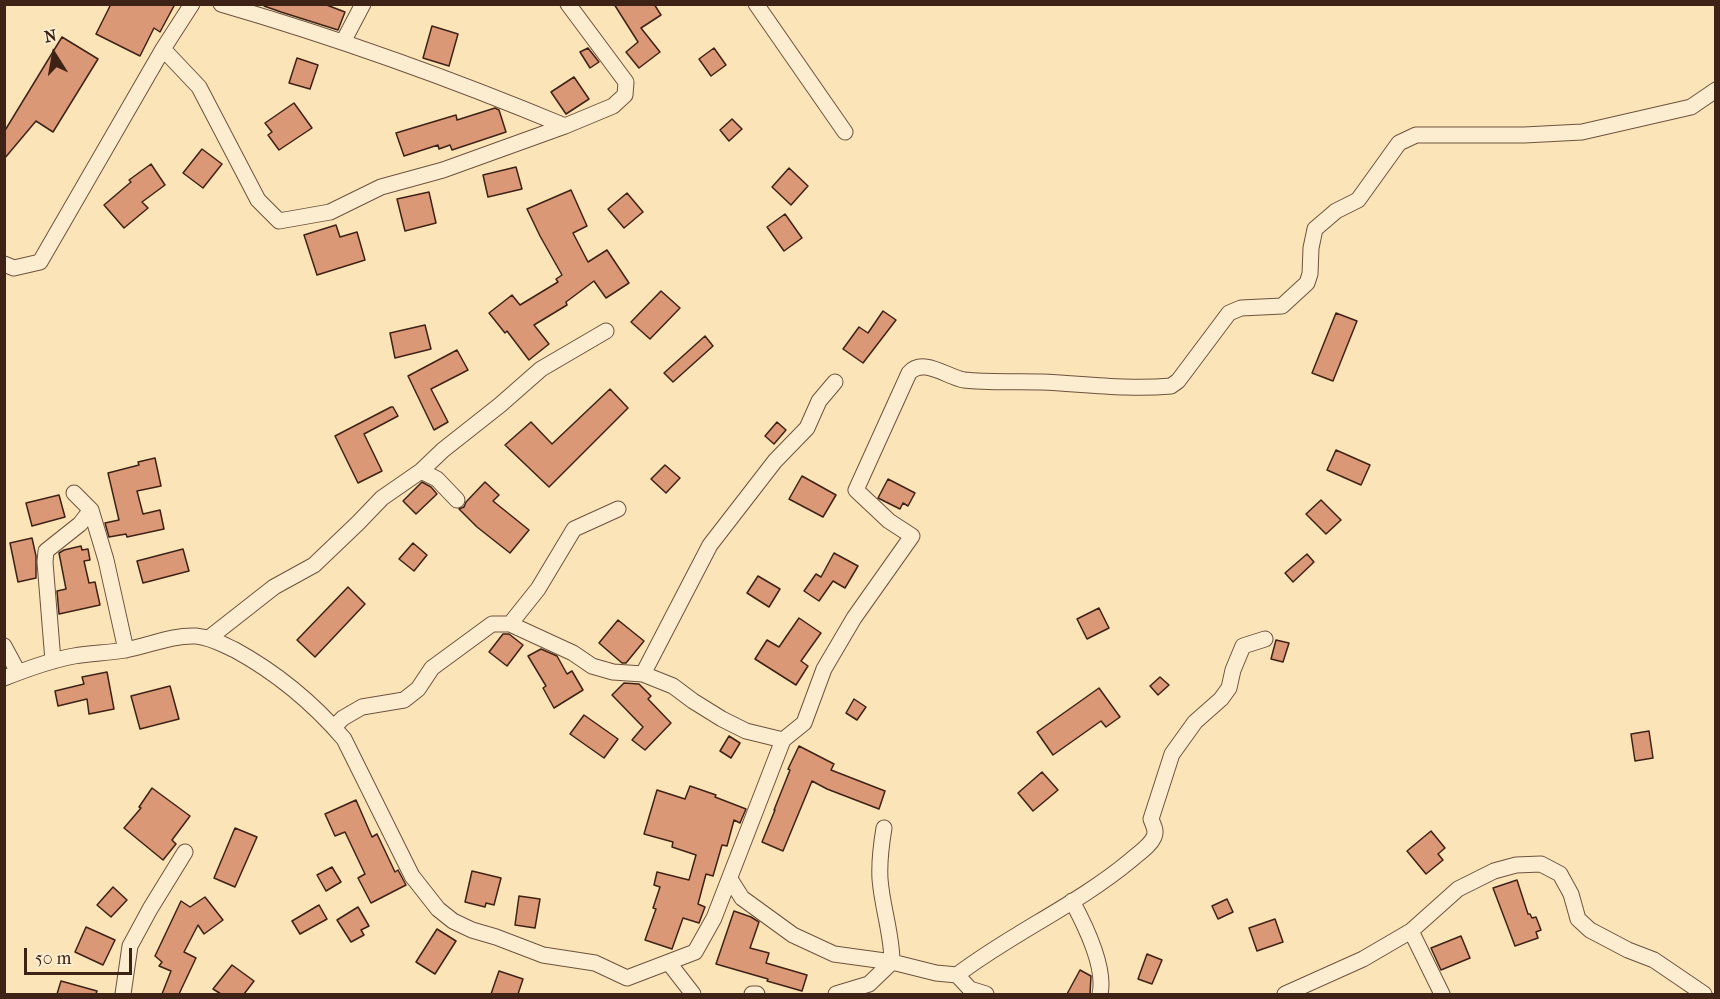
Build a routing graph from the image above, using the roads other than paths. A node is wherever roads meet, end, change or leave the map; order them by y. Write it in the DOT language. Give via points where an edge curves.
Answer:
graph roads {
  1 [pos="192,4"];
  2 [pos="221,4"];
  3 [pos="363,4"];
  4 [pos="568,4"];
  5 [pos="756,4"];
  6 [pos="343,42"];
  7 [pos="163,49"];
  8 [pos="1716,90"];
  9 [pos="565,126"];
  10 [pos="845,132"];
  11 [pos="4,264"];
  12 [pos="606,331"];
  13 [pos="835,382"];
  14 [pos="422,471"];
  15 [pos="75,493"];
  16 [pos="457,500"];
  17 [pos="618,509"];
  18 [pos="91,510"];
  19 [pos="510,624"];
  20 [pos="209,638"];
  21 [pos="1265,639"];
  22 [pos="4,646"];
  23 [pos="126,650"];
  24 [pos="53,661"];
  25 [pos="643,674"];
  26 [pos="9,676"];
  27 [pos="334,728"];
  28 [pos="783,740"];
  29 [pos="884,828"];
  30 [pos="185,852"];
  31 [pos="730,879"];
  32 [pos="1072,902"];
  33 [pos="1412,931"];
  34 [pos="892,962"];
  35 [pos="669,963"];
  36 [pos="957,975"];
  37 [pos="123,994"];
  38 [pos="693,994"];
  39 [pos="752,994"];
  40 [pos="757,994"];
  41 [pos="836,994"];
  42 [pos="986,994"];
  43 [pos="1100,994"];
  44 [pos="1285,994"];
  45 [pos="1442,994"];
  46 [pos="1704,994"];
  1 -- 7 [label="street"];
  2 -- 6 [label="street"];
  3 -- 6 [label="street"];
  4 -- 9 [label="street" via="626,82 625,95 613,106"];
  5 -- 10 [label="street"];
  6 -- 9 [label="street"];
  7 -- 9 [label="street" via="199,87 258,200 279,221 330,212 381,187 443,170"];
  7 -- 11 [label="street" via="40,262 14,268"];
  8 -- 28 [label="street" via="1691,107 1582,132 1416,135 1399,143 1358,200 1336,211 1315,229 1307,283 1282,306 1241,308 1229,313 1171,386 1001,383 962,380 922,365 914,368 856,490 889,521 912,536 854,618 824,669 804,723"];
  12 -- 14 [label="street" via="540,369"];
  13 -- 25 [label="street" via="819,401 807,428 775,461 710,545"];
  14 -- 16 [label="street" via="437,479"];
  14 -- 20 [label="street" via="382,498 314,566 274,587"];
  15 -- 18 [label="street"];
  17 -- 19 [label="street" via="574,529 538,589"];
  18 -- 23 [label="street"];
  18 -- 24 [label="street" via="46,551"];
  19 -- 25 [label="street" via="592,666"];
  19 -- 27 [label="street" via="492,624 432,668 418,689 404,700 362,707"];
  20 -- 23 [label="street" via="158,641"];
  20 -- 27 [label="street" via="259,663 306,699"];
  21 -- 32 [label="street" via="1243,646 1229,688 1195,722 1172,754 1151,819 1155,837 1114,874"];
  22 -- 26 [label="street" via="18,672"];
  23 -- 24 [label="street"];
  24 -- 26 [label="street"];
  25 -- 28 [label="street" via="674,686 746,731"];
  27 -- 35 [label="street" via="344,739 412,876 438,909 453,921 543,955 595,963 627,978"];
  28 -- 31 [label="street"];
  29 -- 34 [label="street" via="880,881 892,941"];
  30 -- 37 [label="street" via="130,946"];
  31 -- 34 [label="street" via="742,898 793,935 834,954"];
  31 -- 35 [label="street" via="695,952"];
  32 -- 36 [label="street"];
  32 -- 43 [label="street" via="1097,961"];
  33 -- 44 [label="street" via="1363,959"];
  33 -- 45 [label="street"];
  33 -- 46 [label="street" via="1458,889 1516,864 1540,864 1560,874 1578,919 1590,930 1654,960"];
  34 -- 36 [label="street"];
  34 -- 41 [label="street" via="869,984"];
  35 -- 38 [label="street"];
  36 -- 42 [label="street" via="970,989"];
  39 -- 40 [label="street"];
}
